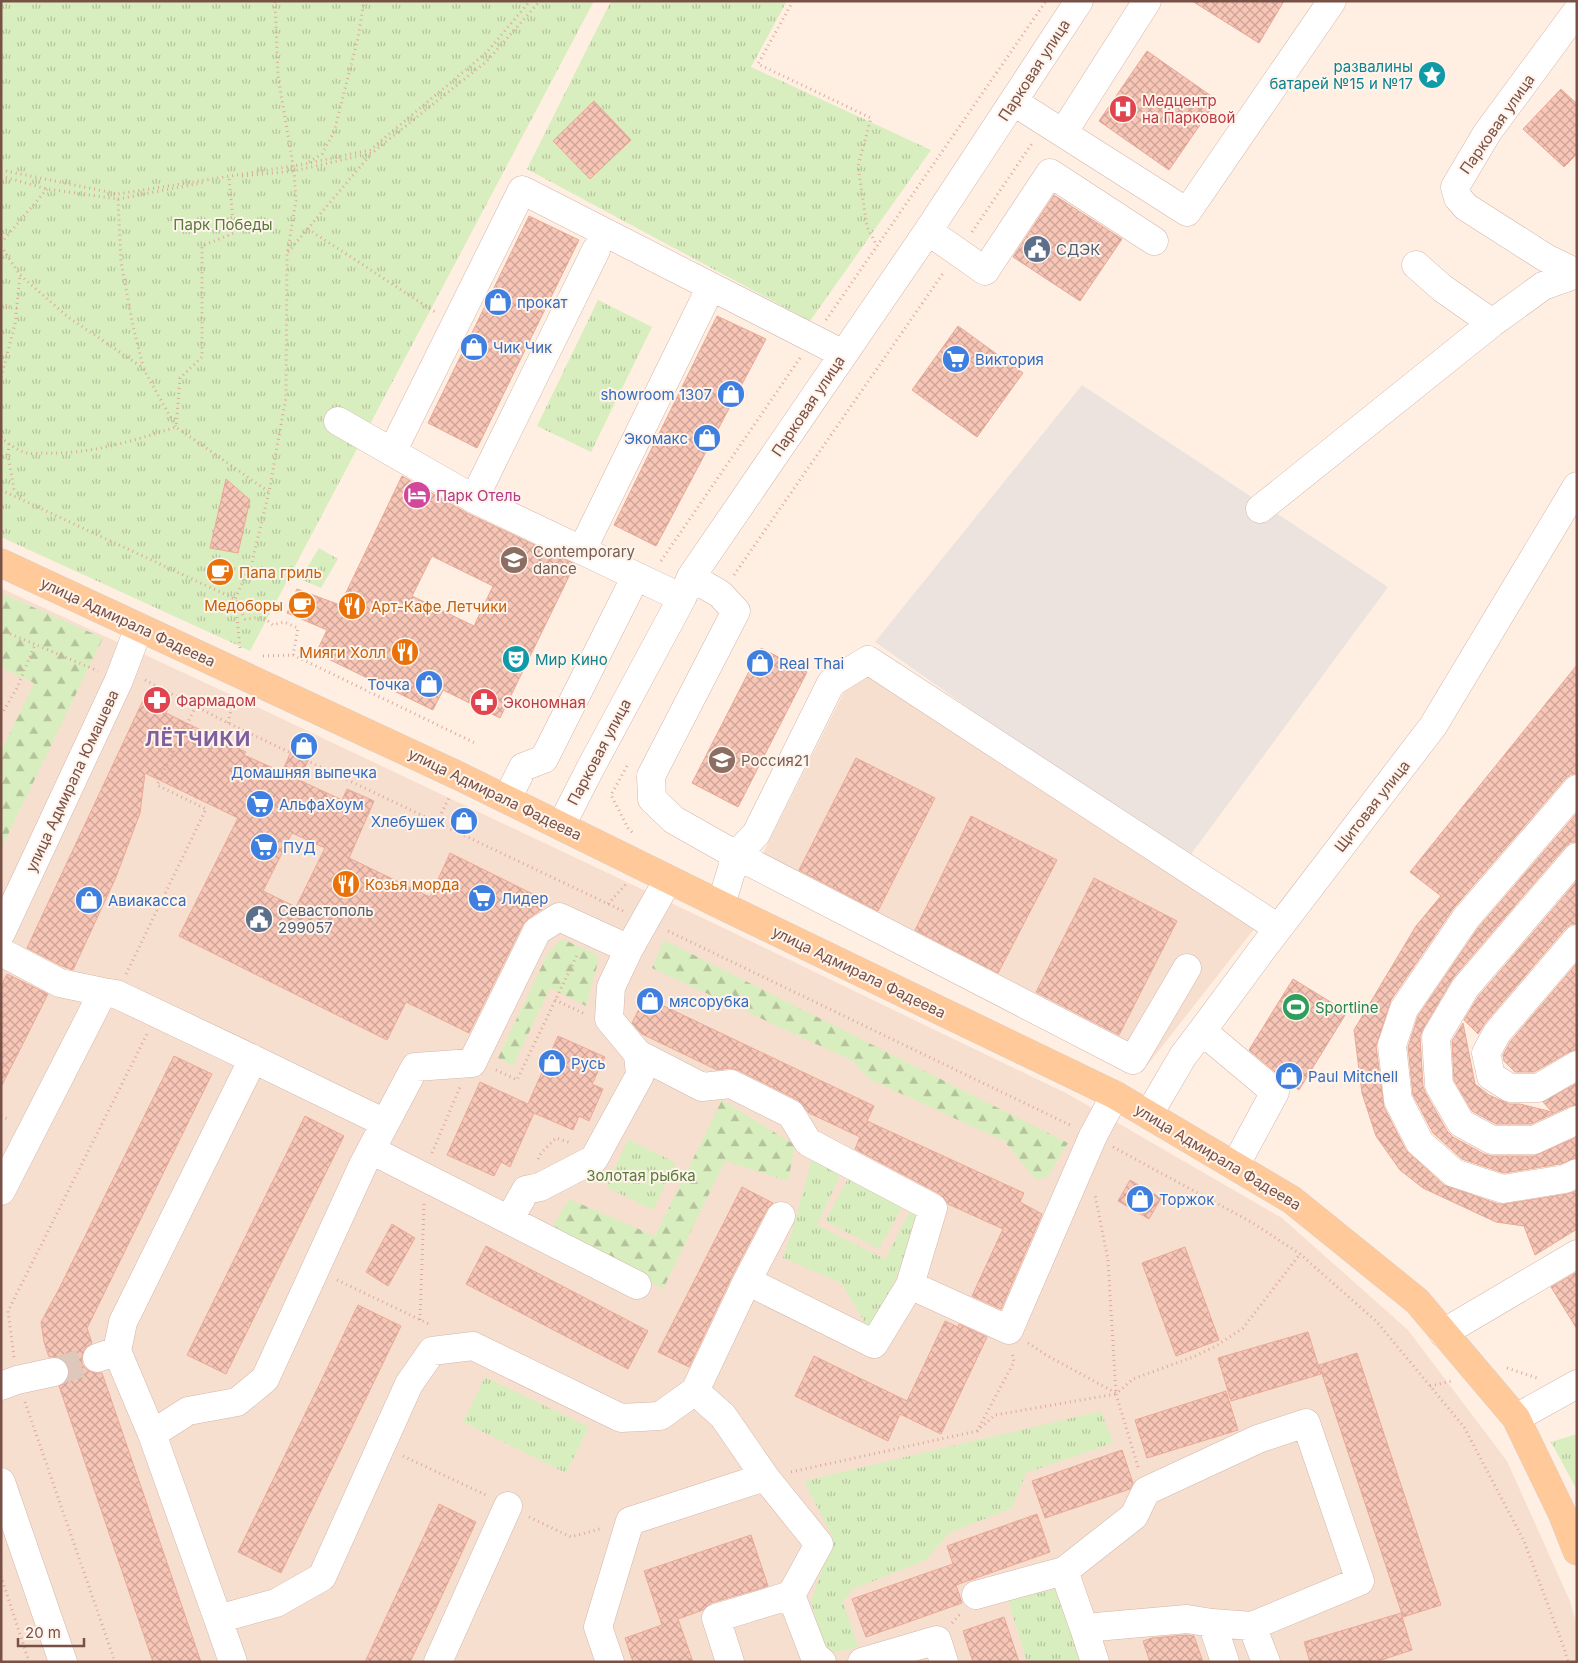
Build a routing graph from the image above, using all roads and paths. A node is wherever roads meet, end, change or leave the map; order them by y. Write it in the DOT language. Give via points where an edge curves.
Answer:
graph roads {
  1 [pos="275,1"];
  2 [pos="364,1"];
  3 [pos="530,1"];
  4 [pos="540,1"];
  5 [pos="794,1"];
  6 [pos="1046,1"];
  7 [pos="1079,1"];
  8 [pos="1147,1"];
  9 [pos="1332,1"];
  10 [pos="1577,11"];
  11 [pos="1014,102"];
  12 [pos="1055,128"];
  13 [pos="372,153"];
  14 [pos="305,164"];
  15 [pos="293,166"];
  16 [pos="1,170"];
  17 [pos="294,171"];
  18 [pos="1,176"];
  19 [pos="229,178"];
  20 [pos="47,189"];
  21 [pos="118,199"];
  22 [pos="308,229"];
  23 [pos="928,232"];
  24 [pos="1154,240"];
  25 [pos="1,245"];
  26 [pos="877,246"];
  27 [pos="596,250"];
  28 [pos="958,252"];
  29 [pos="287,254"];
  30 [pos="1416,265"];
  31 [pos="1577,273"];
  32 [pos="20,275"];
  33 [pos="704,301"];
  34 [pos="1,307"];
  35 [pos="17,308"];
  36 [pos="1492,323"];
  37 [pos="455,324"];
  38 [pos="814,339"];
  39 [pos="844,354"];
  40 [pos="143,368"];
  41 [pos="1,377"];
  42 [pos="338,421"];
  43 [pos="176,427"];
  44 [pos="1,437"];
  45 [pos="9,444"];
  46 [pos="392,452"];
  47 [pos="1577,486"];
  48 [pos="1,490"];
  49 [pos="269,492"];
  50 [pos="474,499"];
  51 [pos="26,502"];
  52 [pos="1260,509"];
  53 [pos="582,550"];
  54 [pos="1,563"];
  55 [pos="642,578"];
  56 [pos="686,587"];
  57 [pos="720,594"];
  58 [pos="235,599"];
  59 [pos="139,627"];
  60 [pos="1,630"];
  61 [pos="34,644"];
  62 [pos="241,652"];
  63 [pos="293,655"];
  64 [pos="260,657"];
  65 [pos="119,680"];
  66 [pos="235,692"];
  67 [pos="196,706"];
  68 [pos="1,715"];
  69 [pos="228,723"];
  70 [pos="475,743"];
  71 [pos="628,764"];
  72 [pos="1577,789"];
  73 [pos="451,793"];
  74 [pos="507,799"];
  75 [pos="437,822"];
  76 [pos="561,826"];
  77 [pos="641,840"];
  78 [pos="736,855"];
  79 [pos="1577,857"];
  80 [pos="630,878"];
  81 [pos="668,880"];
  82 [pos="566,884"];
  83 [pos="608,904"];
  84 [pos="720,905"];
  85 [pos="559,917"];
  86 [pos="646,920"];
  87 [pos="1278,928"];
  88 [pos="1,933"];
  89 [pos="1577,939"];
  90 [pos="580,947"];
  91 [pos="630,949"];
  92 [pos="1,952"];
  93 [pos="1187,968"];
  94 [pos="110,993"];
  95 [pos="555,1000"];
  96 [pos="157,1014"];
  97 [pos="592,1018"];
  98 [pos="1202,1031"];
  99 [pos="638,1054"];
  100 [pos="253,1059"];
  101 [pos="1577,1065"];
  102 [pos="492,1068"];
  103 [pos="463,1081"];
  104 [pos="1115,1095"];
  105 [pos="1149,1114"];
  106 [pos="1577,1120"];
  107 [pos="385,1123"];
  108 [pos="1092,1136"];
  109 [pos="573,1144"];
  110 [pos="370,1150"];
  111 [pos="537,1160"];
  112 [pos="1235,1166"];
  113 [pos="1577,1173"];
  114 [pos="422,1176"];
  115 [pos="1094,1187"];
  116 [pos="1,1191"];
  117 [pos="781,1216"];
  118 [pos="509,1220"];
  119 [pos="1300,1254"];
  120 [pos="1577,1254"];
  121 [pos="314,1269"];
  122 [pos="747,1281"];
  123 [pos="637,1284"];
  124 [pos="910,1285"];
  125 [pos="420,1320"];
  126 [pos="438,1329"];
  127 [pos="1009,1330"];
  128 [pos="1443,1333"];
  129 [pos="54,1372"];
  130 [pos="1456,1380"];
  131 [pos="9,1383"];
  132 [pos="1577,1384"];
  133 [pos="1430,1386"];
  134 [pos="695,1391"];
  135 [pos="1116,1394"];
  136 [pos="1516,1418"];
  137 [pos="977,1431"];
  138 [pos="152,1434"];
  139 [pos="381,1445"];
  140 [pos="765,1477"];
  141 [pos="1146,1491"];
  142 [pos="4,1499"];
  143 [pos="508,1506"];
  144 [pos="630,1521"];
  145 [pos="1577,1551"];
  146 [pos="1064,1571"];
  147 [pos="1,1576"];
  148 [pos="976,1595"];
  149 [pos="791,1596"];
  150 [pos="218,1619"];
  151 [pos="1212,1623"];
  152 [pos="1252,1626"];
  153 [pos="1084,1628"];
  154 [pos="941,1651"];
  155 [pos="29,1662"];
  156 [pos="63,1662"];
  157 [pos="115,1662"];
  158 [pos="232,1662"];
  159 [pos="438,1662"];
  160 [pos="610,1662"];
  161 [pos="730,1662"];
  162 [pos="822,1662"];
  163 [pos="862,1662"];
  164 [pos="1095,1662"];
  165 [pos="1225,1662"];
  166 [pos="1266,1662"];
  167 [pos="1568,1662"];
  1 -- 15 [label="path" via="278,76"];
  2 -- 14 [label="path" via="334,132 322,154"];
  3 -- 14 [label="path" via="487,52 370,150"];
  4 -- 13 [label="path" via="487,61"];
  5 -- 26 [label="path" via="758,64 871,118 858,166 867,228"];
  6 -- 26 [label="path"];
  7 -- 11 [label="street, Парковая улица"];
  8 -- 12 [label="street"];
  9 -- 12 [label="street" via="1187,212"];
  10 -- 31 [label="street, Парковая улица" via="1488,133 1455,187 1458,198 1466,206 1546,258"];
  11 -- 12 [label="street"];
  11 -- 23 [label="street, Парковая улица"];
  12 -- 28 [label="path"];
  13 -- 17 [label="path"];
  13 -- 22 [label="path"];
  14 -- 15 [label="path"];
  14 -- 17 [label="path"];
  15 -- 16 [label="path" via="118,194"];
  15 -- 17 [label="path"];
  17 -- 19 [label="path"];
  17 -- 29 [label="path" via="296,201"];
  18 -- 20 [label="path"];
  19 -- 21 [label="path"];
  19 -- 43 [label="path" via="234,234 202,246 202,356 180,378"];
  20 -- 21 [label="path"];
  20 -- 25 [label="path"];
  21 -- 40 [label="path" via="121,262"];
  22 -- 29 [label="path"];
  22 -- 37 [label="path"];
  23 -- 28 [label="street"];
  23 -- 39 [label="street, Парковая улица"];
  24 -- 28 [label="street" via="1050,173 985,271"];
  25 -- 32 [label="path"];
  26 -- 38 [label="path"];
  27 -- 50 [label="street"];
  28 -- 57 [label="path"];
  29 -- 49 [label="path" via="286,397"];
  30 -- 36 [label="street" via="1442,288"];
  31 -- 36 [label="street" via="1542,286"];
  32 -- 35 [label="path"];
  32 -- 40 [label="path" via="68,317"];
  33 -- 53 [label="street"];
  34 -- 35 [label="path"];
  35 -- 41 [label="path"];
  36 -- 52 [label="street"];
  37 -- 38 [label="street" via="522,190"];
  37 -- 46 [label="street"];
  38 -- 39 [label="street"];
  38 -- 55 [label="path"];
  39 -- 56 [label="street, Парковая улица"];
  40 -- 43 [label="path"];
  42 -- 46 [label="street"];
  43 -- 45 [label="path" via="131,441 55,454 28,453"];
  43 -- 49 [label="path"];
  44 -- 45 [label="path"];
  45 -- 51 [label="path" via="14,489"];
  46 -- 50 [label="street"];
  47 -- 87 [label="street, Щитовая улица" via="1433,726"];
  48 -- 51 [label="path"];
  49 -- 58 [label="path" via="252,562"];
  50 -- 53 [label="street"];
  51 -- 58 [label="path"];
  53 -- 55 [label="street"];
  54 -- 59 [label="main road, улица Адмирала Фадеева"];
  55 -- 56 [label="street"];
  55 -- 74 [label="street" via="544,759 523,766"];
  56 -- 57 [label="street"];
  56 -- 76 [label="street, Парковая улица"];
  57 -- 78 [label="street" via="736,611 651,776 652,798 674,820"];
  58 -- 62 [label="path"];
  58 -- 63 [label="path" via="245,619 263,617 272,625 284,622 298,628"];
  59 -- 65 [label="street, улица Адмирала Юмашева"];
  59 -- 74 [label="main road, улица Адмирала Фадеева"];
  60 -- 61 [label="path"];
  61 -- 65 [label="path"];
  61 -- 68 [label="path" via="17,688"];
  63 -- 64 [label="path"];
  63 -- 70 [label="path"];
  65 -- 67 [label="path" via="144,680"];
  65 -- 88 [label="street, улица Адмирала Юмашева"];
  66 -- 69 [label="path"];
  67 -- 69 [label="path"];
  67 -- 94 [label="path" via="157,785 206,809"];
  69 -- 75 [label="path"];
  71 -- 77 [label="path" via="611,795 628,828"];
  72 -- 113 [label="street" via="1466,918 1404,1009 1392,1045 1398,1100 1420,1143 1454,1172 1503,1189 1565,1179"];
  73 -- 75 [label="path"];
  74 -- 76 [label="main road, улица Адмирала Фадеева"];
  75 -- 82 [label="path"];
  76 -- 81 [label="main road, улица Адмирала Фадеева"];
  78 -- 84 [label="street"];
  78 -- 87 [label="street" via="756,834 831,683 868,660"];
  78 -- 93 [label="street" via="1133,1060"];
  79 -- 106 [label="street" via="1465,988 1436,1037 1440,1085 1461,1123 1492,1140 1534,1140"];
  80 -- 83 [label="path"];
  81 -- 84 [label="main road, улица Адмирала Фадеева"];
  81 -- 86 [label="street"];
  82 -- 83 [label="path"];
  82 -- 85 [label="path"];
  83 -- 86 [label="path"];
  84 -- 104 [label="main road, улица Адмирала Фадеева"];
  85 -- 91 [label="street"];
  85 -- 107 [label="street" via="537,931 472,1063 414,1067"];
  86 -- 91 [label="street"];
  86 -- 108 [label="path"];
  87 -- 98 [label="street, Щитовая улица"];
  89 -- 101 [label="street" via="1496,1033 1486,1053 1491,1076 1510,1088 1538,1088"];
  90 -- 95 [label="path"];
  91 -- 99 [label="street" via="611,987 609,1019"];
  92 -- 94 [label="street" via="60,982"];
  94 -- 96 [label="street"];
  94 -- 116 [label="street"];
  95 -- 97 [label="path"];
  95 -- 102 [label="path" via="517,1080"];
  96 -- 100 [label="street"];
  96 -- 131 [label="path" via="8,1311"];
  98 -- 105 [label="street, Щитовая улица" via="1183,1056"];
  98 -- 112 [label="street" via="1275,1092"];
  99 -- 118 [label="street" via="640,1075 594,1160 540,1187 526,1190"];
  99 -- 124 [label="street" via="702,1087 731,1084 791,1114 808,1142 933,1208"];
  100 -- 107 [label="street"];
  100 -- 138 [label="street" via="107,1355"];
  103 -- 114 [label="path"];
  104 -- 105 [label="main road, улица Адмирала Фадеева"];
  104 -- 108 [label="street"];
  105 -- 112 [label="main road, улица Адмирала Фадеева"];
  107 -- 110 [label="street"];
  108 -- 119 [label="path" via="1253,1223"];
  108 -- 127 [label="street"];
  109 -- 111 [label="path" via="556,1138"];
  110 -- 114 [label="street"];
  110 -- 121 [label="street"];
  112 -- 128 [label="main road, улица Адмирала Фадеева" via="1292,1200 1417,1301"];
  114 -- 118 [label="street"];
  114 -- 125 [label="path"];
  115 -- 135 [label="path" via="1108,1260"];
  117 -- 122 [label="street"];
  118 -- 123 [label="street"];
  119 -- 133 [label="path" via="1377,1322"];
  119 -- 135 [label="path" via="1243,1328 1193,1357 1133,1379"];
  120 -- 128 [label="street"];
  121 -- 125 [label="path"];
  121 -- 138 [label="street" via="265,1379 237,1402 188,1412"];
  122 -- 124 [label="street" via="874,1344"];
  122 -- 134 [label="street"];
  124 -- 127 [label="street"];
  125 -- 126 [label="path"];
  127 -- 135 [label="path"];
  127 -- 137 [label="path" via="1014,1362"];
  128 -- 136 [label="main road, улица Адмирала Фадеева"];
  129 -- 131 [label="street"];
  130 -- 133 [label="path"];
  131 -- 157 [label="path"];
  132 -- 136 [label="street"];
  133 -- 167 [label="path" via="1464,1427 1524,1541"];
  134 -- 139 [label="street" via="660,1416 621,1418 473,1346 432,1351 409,1384"];
  134 -- 140 [label="street" via="723,1416"];
  135 -- 137 [label="path" via="995,1415"];
  135 -- 141 [label="path"];
  136 -- 145 [label="main road, улица Адмирала Фадеева" via="1562,1512"];
  137 -- 140 [label="path"];
  138 -- 150 [label="street"];
  139 -- 143 [label="path"];
  139 -- 150 [label="street" via="322,1577 276,1603"];
  140 -- 144 [label="street"];
  140 -- 149 [label="street" via="819,1544"];
  141 -- 146 [label="street" via="1134,1516"];
  141 -- 152 [label="street" via="1258,1439 1306,1422 1360,1581"];
  142 -- 156 [label="street"];
  143 -- 144 [label="path" via="571,1537"];
  143 -- 159 [label="street"];
  144 -- 160 [label="street" via="598,1627"];
  146 -- 148 [label="street"];
  146 -- 153 [label="street"];
  147 -- 155 [label="path"];
  148 -- 154 [label="path"];
  149 -- 161 [label="street" via="716,1618"];
  149 -- 162 [label="street" via="814,1655"];
  150 -- 158 [label="street"];
  151 -- 152 [label="street"];
  151 -- 153 [label="street" via="1187,1619"];
  151 -- 165 [label="street"];
  152 -- 166 [label="street"];
  153 -- 164 [label="street"];
  154 -- 163 [label="street"];
}
